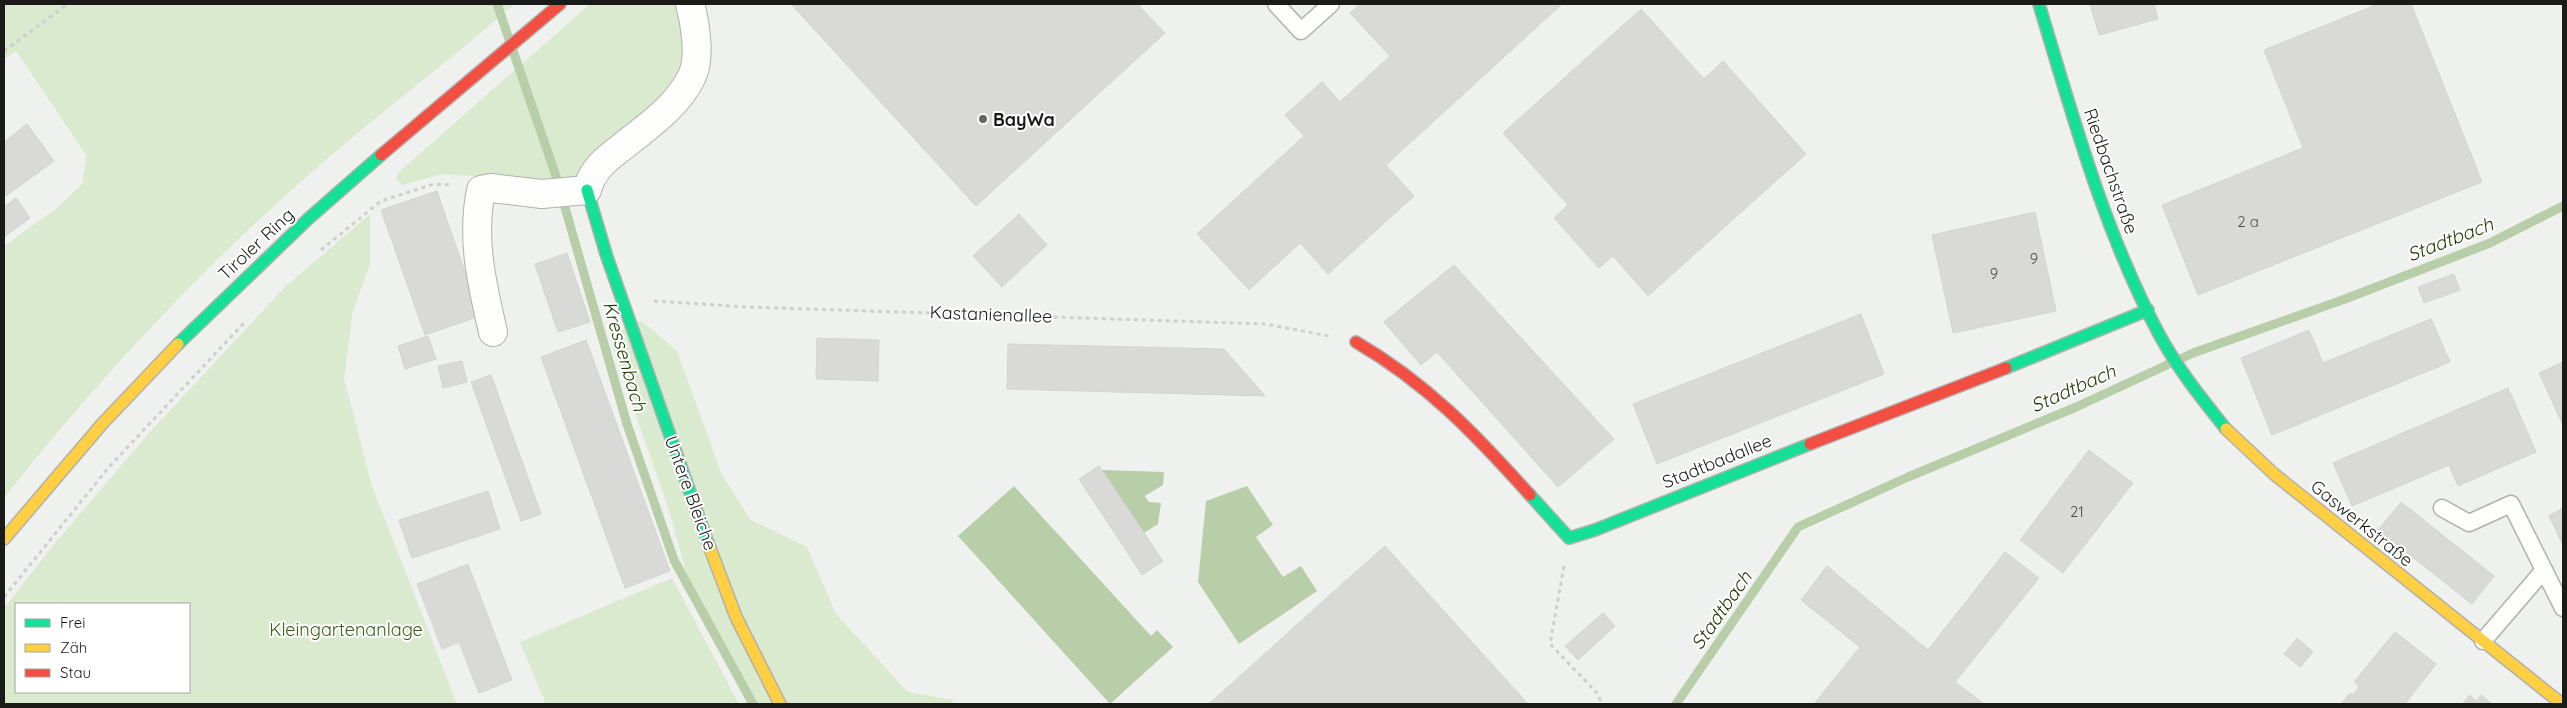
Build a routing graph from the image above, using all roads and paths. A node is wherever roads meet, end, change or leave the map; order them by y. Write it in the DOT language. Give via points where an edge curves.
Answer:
graph roads {
  1 [pos="68,4"];
  2 [pos="560,4"];
  3 [pos="690,4"];
  4 [pos="1276,4"];
  5 [pos="1331,4"];
  6 [pos="2039,4"];
  7 [pos="4,51"];
  8 [pos="481,190"];
  9 [pos="569,192"];
  10 [pos="319,252"];
  11 [pos="624,302"];
  12 [pos="2148,310"];
  13 [pos="246,321"];
  14 [pos="493,332"];
  15 [pos="1356,342"];
  16 [pos="2166,343"];
  17 [pos="2442,508"];
  18 [pos="1569,538"];
  19 [pos="4,539"];
  20 [pos="2544,570"];
  21 [pos="4,597"];
  22 [pos="2563,608"];
  23 [pos="2483,641"];
  24 [pos="780,704"];
  25 [pos="1601,704"];
  26 [pos="2562,704"];
  1 -- 7 [label="path"];
  2 -- 19 [label="street, Tiroler Ring" via="308,219 202,319 102,424"];
  3 -- 9 [label="street" via="696,42 693,75 677,99 655,120"];
  4 -- 5 [label="lane" via="1301,31"];
  6 -- 12 [label="street, Riedbachstraße" via="2108,224"];
  8 -- 9 [label="street"];
  8 -- 10 [label="path" via="434,184 381,201"];
  8 -- 14 [label="street" via="476,240 481,283"];
  9 -- 11 [label="street, Untere Bleiche"];
  11 -- 15 [label="path, Kastanienallee" via="1266,324"];
  11 -- 24 [label="street, Untere Bleiche" via="736,617"];
  12 -- 16 [label="street, Riedbachstraße"];
  12 -- 18 [label="street, Stadtbadallee"];
  13 -- 21 [label="path" via="109,467"];
  15 -- 18 [label="street" via="1383,357 1441,400"];
  16 -- 23 [label="street, Gaswerkstraße" via="2187,378 2230,434 2274,474"];
  17 -- 20 [label="lane" via="2468,523 2511,504"];
  18 -- 25 [label="path" via="1550,644 1599,695"];
  20 -- 22 [label="lane"];
  20 -- 23 [label="lane"];
  23 -- 26 [label="street, Gaswerkstraße"];
}
